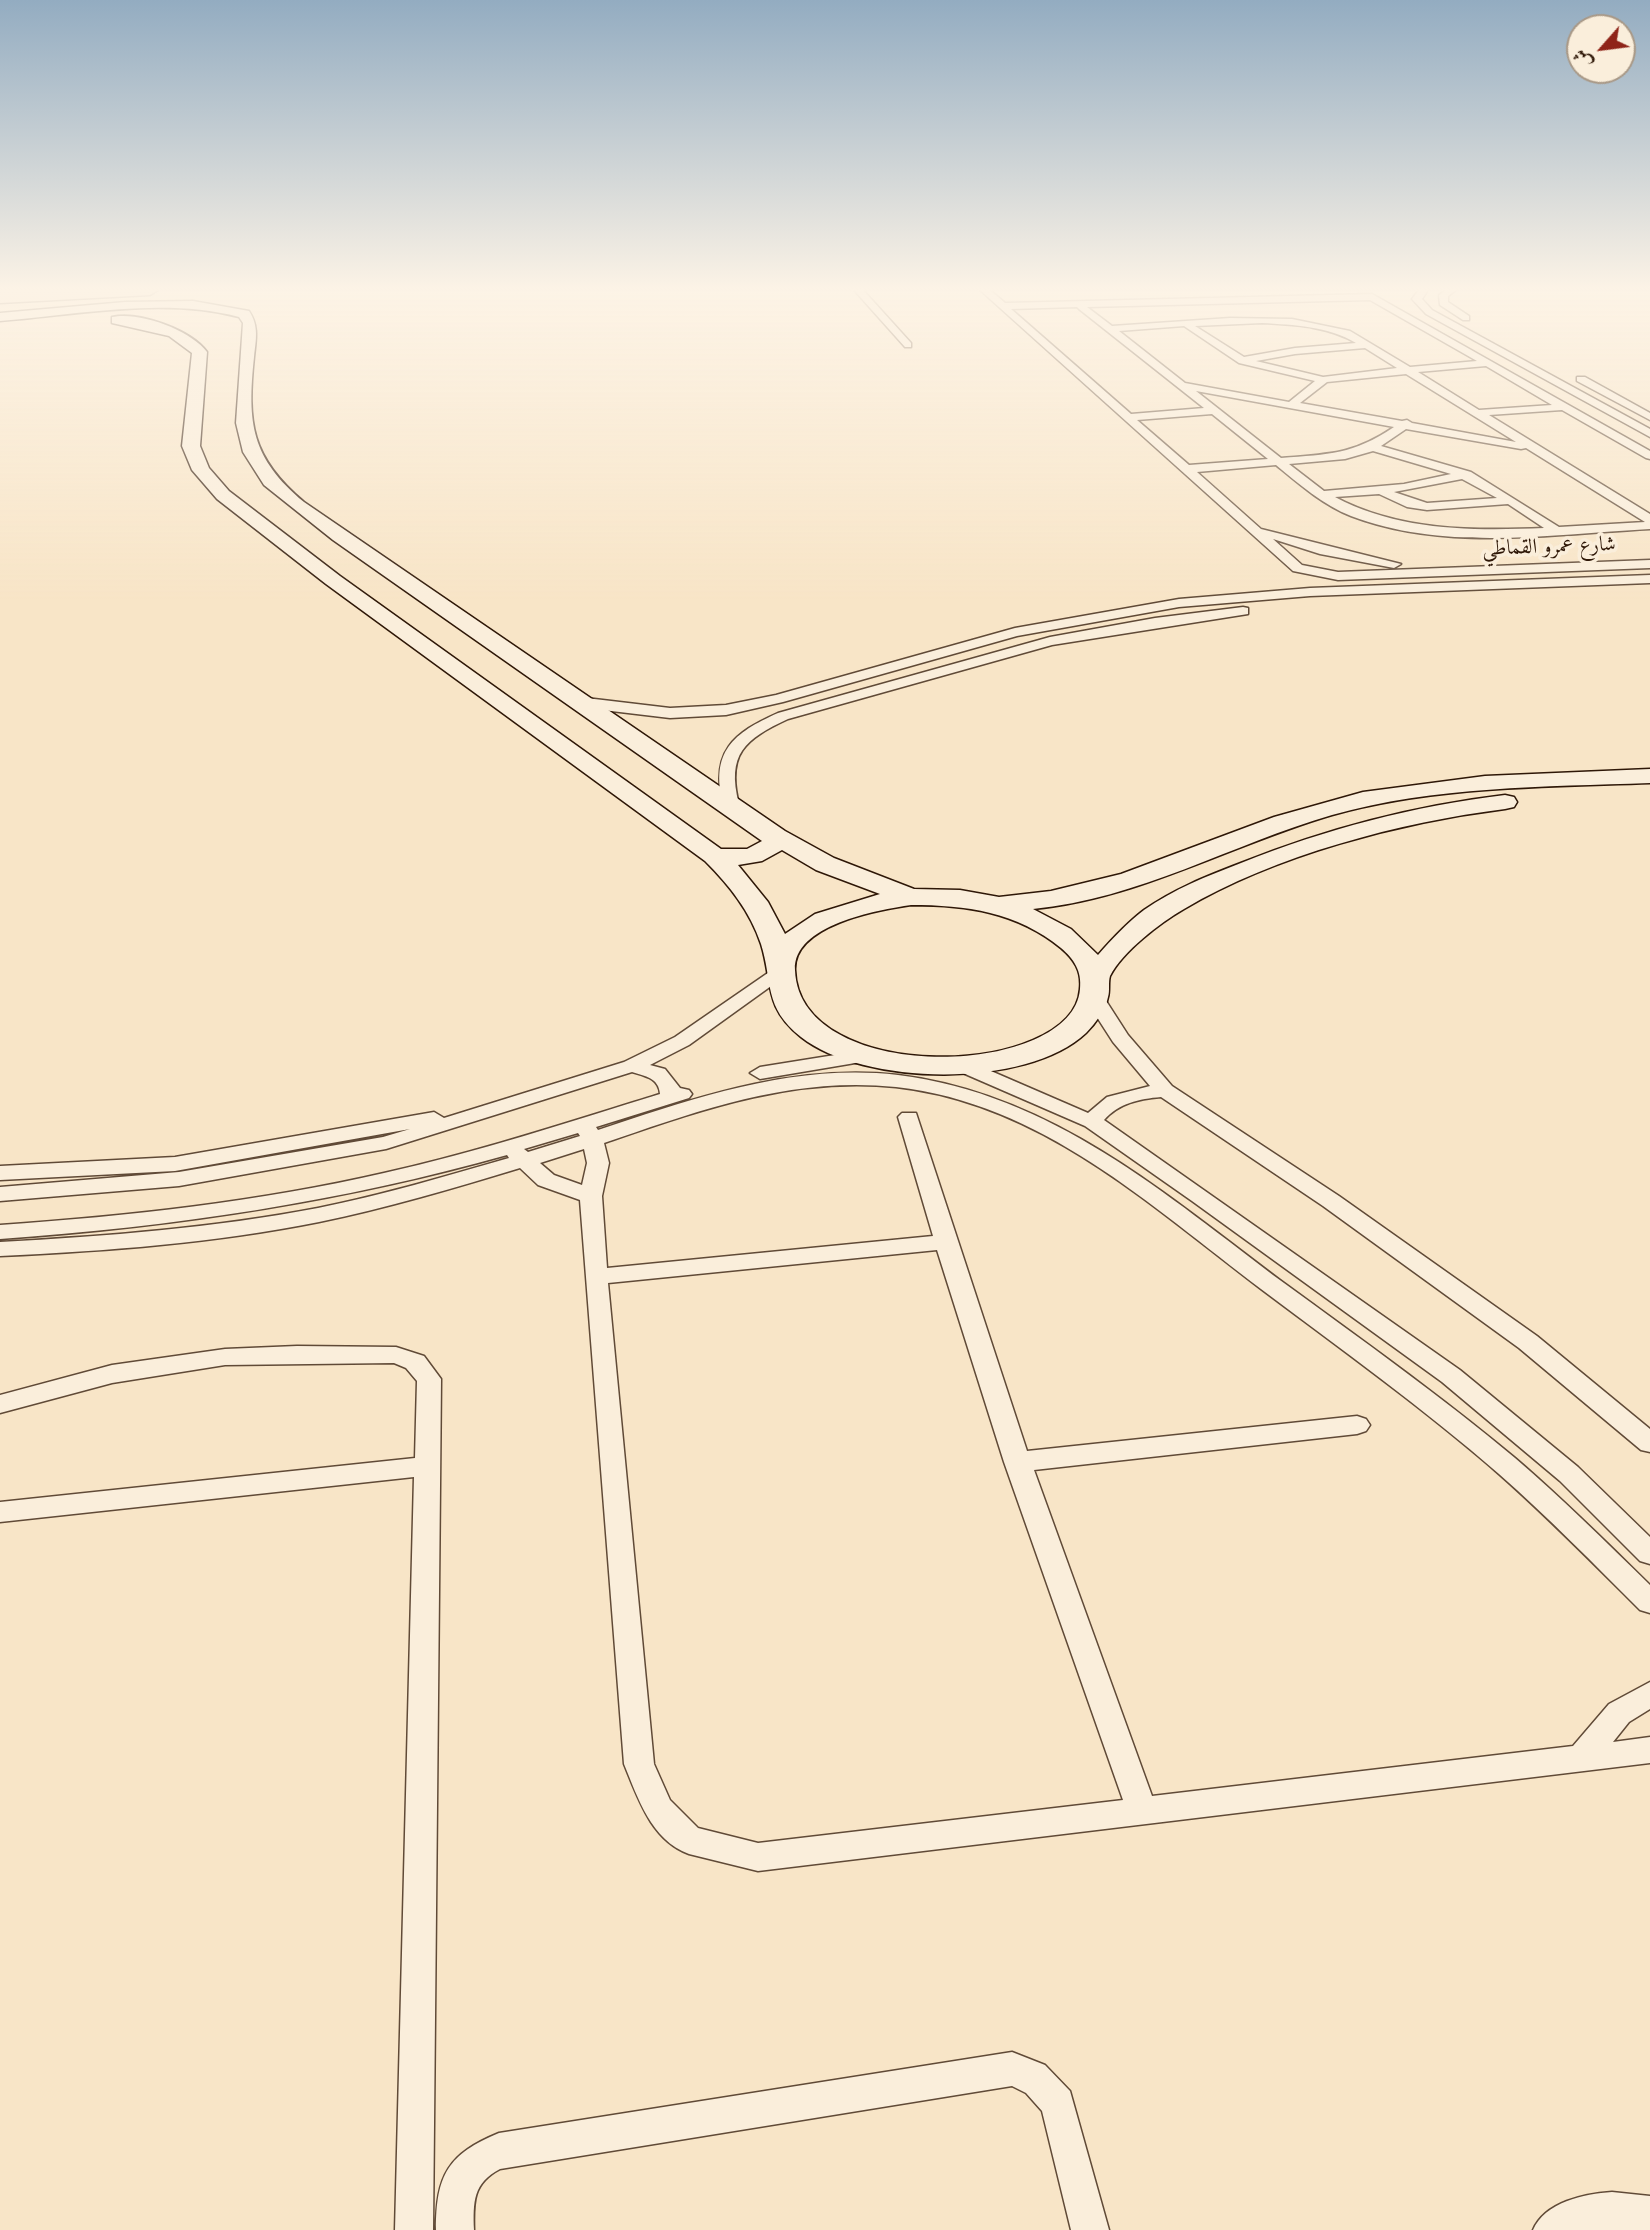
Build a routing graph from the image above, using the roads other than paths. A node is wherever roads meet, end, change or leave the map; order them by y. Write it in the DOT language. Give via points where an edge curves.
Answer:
graph roads {
  1 [pos="196,394"];
  2 [pos="245,394"];
  3 [pos="1102,394"];
  4 [pos="1194,394"];
  5 [pos="1235,394"];
  6 [pos="1305,394"];
  7 [pos="1448,394"];
  8 [pos="1542,394"];
  9 [pos="1578,394"];
  10 [pos="1609,394"];
  11 [pos="1293,404"];
  12 [pos="1564,407"];
  13 [pos="1215,411"];
  14 [pos="1478,413"];
  15 [pos="1650,416"];
  16 [pos="1128,417"];
  17 [pos="1407,423"];
  18 [pos="1650,434"];
  19 [pos="1372,447"];
  20 [pos="1535,449"];
  21 [pos="1650,456"];
  22 [pos="1278,462"];
  23 [pos="1187,469"];
  24 [pos="1466,474"];
  25 [pos="1425,485"];
  26 [pos="1381,490"];
  27 [pos="1321,495"];
  28 [pos="1511,500"];
  29 [pos="1450,506"];
  30 [pos="1650,519"];
  31 [pos="1650,525"];
  32 [pos="1254,528"];
  33 [pos="1554,529"];
  34 [pos="340,536"];
  35 [pos="292,549"];
  36 [pos="1650,564"];
  37 [pos="382,565"];
  38 [pos="1449,571"];
  39 [pos="1650,579"];
  40 [pos="332,580"];
  41 [pos="1569,582"];
  42 [pos="1521,584"];
  43 [pos="1650,593"];
  44 [pos="1583,596"];
  45 [pos="1535,598"];
  46 [pos="778,699"];
  47 [pos="586,703"];
  48 [pos="797,711"];
  49 [pos="1650,776"];
  50 [pos="1650,794"];
  51 [pos="730,804"];
  52 [pos="776,836"];
  53 [pos="714,856"];
  54 [pos="1133,881"];
  55 [pos="911,897"];
  56 [pos="988,903"];
  57 [pos="1171,904"];
  58 [pos="779,965"];
  59 [pos="1094,987"];
  60 [pos="866,1056"];
  61 [pos="631,1066"];
  62 [pos="963,1066"];
  63 [pos="1165,1090"];
  64 [pos="671,1097"];
  65 [pos="909,1118"];
  66 [pos="460,1122"];
  67 [pos="1092,1122"];
  68 [pos="588,1132"];
  69 [pos="517,1154"];
  70 [pos="0,1173"];
  71 [pos="0,1194"];
  72 [pos="591,1196"];
  73 [pos="0,1232"];
  74 [pos="944,1242"];
  75 [pos="0,1249"];
  76 [pos="596,1277"];
  77 [pos="0,1404"];
  78 [pos="1357,1425"];
  79 [pos="1650,1443"];
  80 [pos="1017,1462"];
  81 [pos="429,1466"];
  82 [pos="0,1513"];
  83 [pos="1650,1553"];
  84 [pos="1650,1602"];
  85 [pos="1650,1694"];
  86 [pos="1650,1750"];
  87 [pos="1582,1757"];
  88 [pos="1142,1811"];
  89 [pos="1650,2214"];
  90 [pos="414,2230"];
  91 [pos="455,2230"];
  92 [pos="1090,2230"];
  93 [pos="1552,2230"];
  1 -- 35 [label="street" via="190,434 195,458 223,495"];
  2 -- 34 [label="street" via="245,435 250,449 277,486"];
  3 -- 16 [label="street, شارع عمرو القماطي"];
  4 -- 13 [label="street"];
  5 -- 11 [label="street"];
  6 -- 11 [label="street"];
  7 -- 14 [label="street"];
  8 -- 12 [label="street"];
  9 -- 18 [label="street"];
  10 -- 15 [label="street"];
  11 -- 17 [label="street"];
  12 -- 14 [label="street"];
  12 -- 21 [label="street"];
  13 -- 16 [label="street"];
  13 -- 22 [label="street"];
  14 -- 20 [label="street"];
  16 -- 23 [label="street, شارع عمرو القماطي"];
  17 -- 19 [label="street"];
  17 -- 20 [label="street"];
  19 -- 22 [label="street" via="1345,456"];
  19 -- 24 [label="street"];
  20 -- 30 [label="street"];
  22 -- 23 [label="street"];
  22 -- 27 [label="street"];
  23 -- 32 [label="street, شارع عمرو القماطي"];
  24 -- 25 [label="street"];
  24 -- 28 [label="street"];
  25 -- 26 [label="street"];
  25 -- 29 [label="street" via="1443,495"];
  26 -- 27 [label="street"];
  26 -- 29 [label="street" via="1406,505"];
  27 -- 33 [label="street" via="1358,515 1410,528 1455,532"];
  28 -- 29 [label="street"];
  28 -- 33 [label="street"];
  31 -- 33 [label="street"];
  32 -- 38 [label="street, شارع عمرو القماطي" via="1345,556"];
  32 -- 38 [label="street, شارع عمرو القماطي" via="1291,563 1309,572 1338,576"];
  34 -- 35 [label="street" via="321,548"];
  34 -- 37 [label="street"];
  35 -- 40 [label="street"];
  36 -- 38 [label="street, شارع عمرو القماطي"];
  37 -- 40 [label="street" via="352,568"];
  37 -- 47 [label="street"];
  39 -- 41 [label="street"];
  40 -- 53 [label="street"];
  41 -- 42 [label="street"];
  41 -- 44 [label="street" via="1571,589"];
  42 -- 45 [label="street" via="1537,592"];
  42 -- 46 [label="street" via="1310,592 1144,607 985,640"];
  43 -- 44 [label="street"];
  44 -- 45 [label="street"];
  45 -- 48 [label="street" via="1316,605 1155,622 1028,646"];
  46 -- 47 [label="street" via="698,712 641,711"];
  46 -- 48 [label="street" via="781,708"];
  47 -- 51 [label="street"];
  48 -- 51 [label="street" via="759,728 733,751 724,776"];
  49 -- 54 [label="street" via="1446,786 1376,797 1290,820"];
  50 -- 57 [label="street" via="1502,802 1397,818 1294,850"];
  51 -- 52 [label="street"];
  52 -- 53 [label="street" via="774,844 757,854"];
  52 -- 55 [label="street" via="825,864"];
  53 -- 58 [label="street" via="757,903 774,939"];
  54 -- 56 [label="street" via="1061,899"];
  54 -- 57 [label="street" via="1133,892 1142,899"];
  55 -- 56 [label="street"];
  55 -- 58 [label="street" via="868,903 831,915 802,933"];
  56 -- 59 [label="street" via="1039,919 1076,945"];
  57 -- 59 [label="street" via="1131,935"];
  58 -- 60 [label="street" via="786,1004 816,1034"];
  58 -- 61 [label="street" via="682,1041"];
  59 -- 62 [label="street" via="1080,1021 1052,1043 1012,1058"];
  59 -- 63 [label="street" via="1120,1038"];
  60 -- 62 [label="street" via="913,1065"];
  60 -- 64 [label="street" via="756,1074"];
  61 -- 64 [label="street" via="658,1073 670,1087"];
  61 -- 66 [label="street"];
  62 -- 67 [label="street"];
  63 -- 67 [label="street" via="1120,1098 1098,1111"];
  63 -- 79 [label="street" via="1528,1342"];
  64 -- 68 [label="street"];
  65 -- 74 [label="street"];
  66 -- 70 [label="street" via="437,1118 413,1121 175,1164"];
  66 -- 71 [label="street" via="386,1143 294,1161 178,1179"];
  67 -- 83 [label="street" via="1451,1376 1569,1474"];
  68 -- 69 [label="street"];
  68 -- 72 [label="street" via="598,1163"];
  68 -- 84 [label="street" via="800,1081 893,1082 994,1103 1116,1168 1350,1343 1490,1452"];
  69 -- 72 [label="street" via="546,1180"];
  69 -- 73 [label="street" via="260,1204"];
  69 -- 75 [label="street" via="377,1201 235,1229"];
  72 -- 76 [label="street"];
  74 -- 76 [label="street"];
  74 -- 80 [label="street"];
  76 -- 88 [label="street" via="639,1764 658,1809 689,1840 758,1857"];
  77 -- 81 [label="street" via="152,1366 297,1354 396,1356 415,1362 429,1379"];
  78 -- 80 [label="street"];
  80 -- 88 [label="street"];
  81 -- 82 [label="street"];
  81 -- 90 [label="street"];
  85 -- 87 [label="street" via="1619,1713"];
  86 -- 87 [label="street"];
  87 -- 88 [label="street"];
  89 -- 93 [label="street" via="1607,2210 1582,2215"];
  91 -- 92 [label="street" via="458,2185 468,2168 499,2151 1012,2069 1029,2073 1046,2085 1058,2102"];
}
